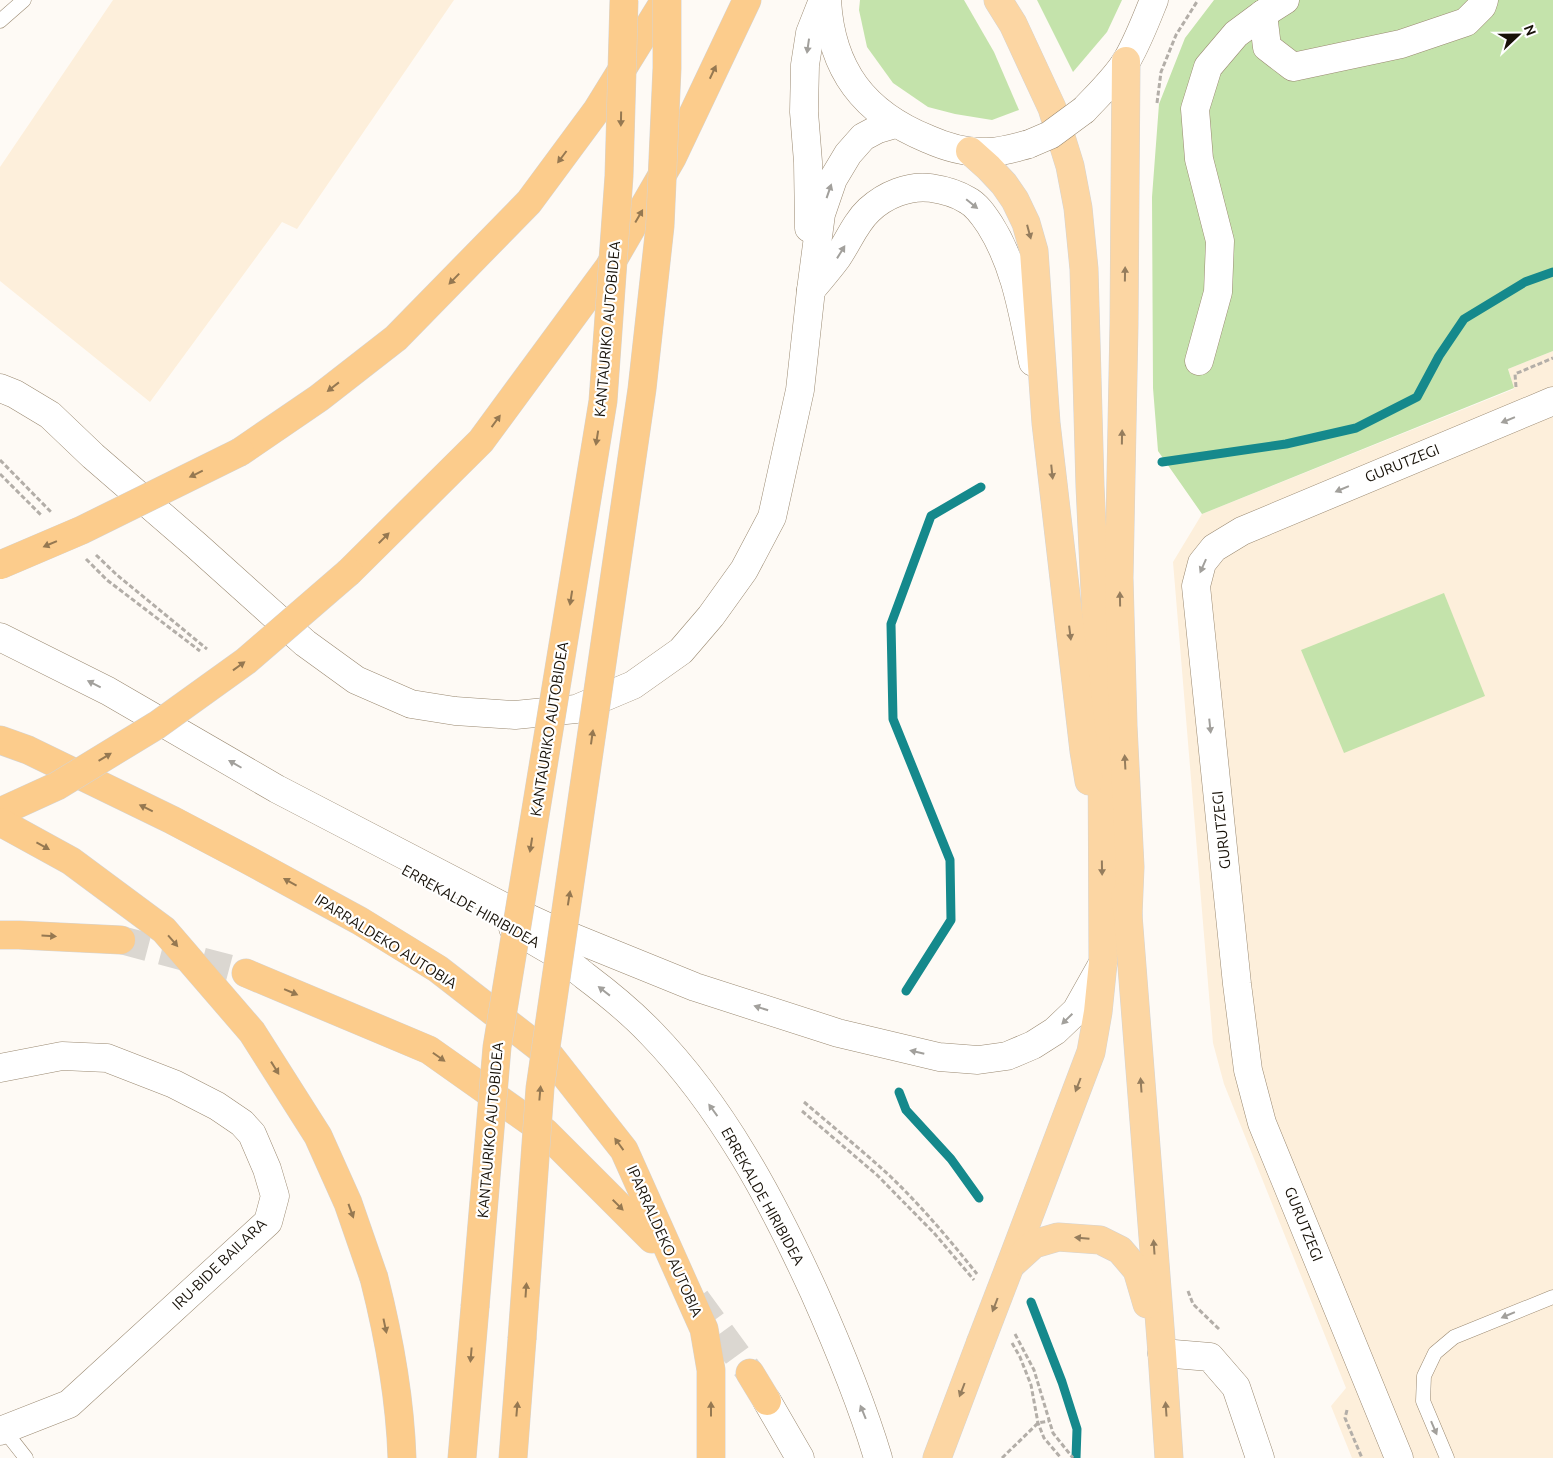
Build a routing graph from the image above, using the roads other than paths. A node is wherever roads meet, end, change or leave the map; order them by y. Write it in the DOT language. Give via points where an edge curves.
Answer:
graph roads {
  1 [pos="24,0"];
  2 [pos="624,0"];
  3 [pos="666,0"];
  4 [pos="747,0"];
  5 [pos="823,0"];
  6 [pos="828,0"];
  7 [pos="998,0"];
  8 [pos="1154,0"];
  9 [pos="1484,0"];
  10 [pos="1274,7"];
  11 [pos="0,21"];
  12 [pos="1126,61"];
  13 [pos="896,124"];
  14 [pos="970,151"];
  15 [pos="810,290"];
  16 [pos="1199,361"];
  17 [pos="0,388"];
  18 [pos="1553,401"];
  19 [pos="1046,423"];
  20 [pos="0,565"];
  21 [pos="0,637"];
  22 [pos="1102,737"];
  23 [pos="0,740"];
  24 [pos="277,789"];
  25 [pos="0,812"];
  26 [pos="0,822"];
  27 [pos="1102,836"];
  28 [pos="1128,915"];
  29 [pos="0,935"];
  30 [pos="121,940"];
  31 [pos="1103,963"];
  32 [pos="246,973"];
  33 [pos="0,1068"];
  34 [pos="652,1239"];
  35 [pos="1010,1266"];
  36 [pos="1553,1297"];
  37 [pos="1162,1353"];
  38 [pos="750,1372"];
  39 [pos="767,1401"];
  40 [pos="2,1431"];
  41 [pos="26,1458"];
  42 [pos="402,1458"];
  43 [pos="462,1458"];
  44 [pos="513,1458"];
  45 [pos="711,1458"];
  46 [pos="785,1458"];
  47 [pos="800,1458"];
  48 [pos="878,1458"];
  49 [pos="936,1458"];
  50 [pos="1169,1458"];
  51 [pos="1260,1458"];
  52 [pos="1399,1458"];
  53 [pos="1447,1458"];
  1 -- 11 [label="lane"];
  2 -- 43 [label="highway, KANTAURIKO AUTOBIDEA, one-way, bridge" via="620,176 603,401 497,1047"];
  3 -- 20 [label="highway, one-way, bridge" via="597,110 529,202 396,338 319,398 240,452 82,530"];
  44 -- 3 [label="highway, one-way, bridge" via="540,1088 642,389 660,226 667,68"];
  25 -- 4 [label="highway, one-way, bridge" via="57,786 157,725 246,661 349,572 480,442 609,267 672,158"];
  5 -- 15 [label="street, one-way" via="810,33 805,65"];
  6 -- 13 [label="street" via="833,44 842,65 856,88"];
  7 -- 22 [label="highway" via="1013,24 1052,108 1070,166 1078,208 1084,269"];
  8 -- 12 [label="street"];
  9 -- 10 [label="street" via="1466,22 1400,44 1293,67 1267,47"];
  10 -- 16 [label="street" via="1236,34 1208,67 1195,109 1199,159 1220,241 1218,292"];
  12 -- 14 [label="street, bridge" via="1084,110 1050,135 1009,150"];
  28 -- 12 [label="highway, one-way" via="1130,867 1119,578"];
  13 -- 14 [label="street" via="937,143"];
  15 -- 13 [label="street, one-way" via="821,214 833,179 863,137"];
  14 -- 19 [label="highway, one-way" via="1004,184 1015,200 1034,251"];
  15 -- 17 [label="street" via="800,390 772,517 744,570 681,651 632,684 576,709 515,715 455,711 411,704 356,680 305,643 92,456 50,415"];
  15 -- 19 [label="street, one-way" via="837,258 868,211 886,198 903,190 924,187 947,190 969,200 994,232 1018,289"];
  18 -- 52 [label="street, GURUTZEGI, one-way" via="1242,531 1214,548 1202,563 1196,586 1248,1070 1262,1123"];
  19 -- 27 [label="highway, one-way" via="1084,751"];
  24 -- 21 [label="street, one-way" via="108,691"];
  22 -- 27 [label="highway"];
  22 -- 28 [label="highway"];
  45 -- 23 [label="highway, IPARRALDEKO AUTOBIA, one-way" via="711,1370 704,1329 624,1150 550,1056 438,969 360,921 172,820 28,750"];
  31 -- 24 [label="street, one-way" via="1076,1011 1055,1031 1033,1045 1007,1056 978,1060 939,1057 838,1033 696,987 552,929"];
  48 -- 24 [label="street, ERREKALDE HIRIBIDEA, one-way" via="830,1328 790,1240 718,1116 652,1033 557,954 352,839"];
  26 -- 42 [label="highway, one-way, bridge" via="71,861 164,930 252,1032 318,1136 348,1203 374,1278 396,1388"];
  27 -- 31 [label="highway, one-way"];
  37 -- 28 [label="highway, one-way"];
  29 -- 30 [label="highway, one-way"];
  31 -- 35 [label="highway, one-way" via="1091,1052"];
  32 -- 34 [label="highway, one-way" via="429,1050 545,1132"];
  33 -- 40 [label="street, IRU-BIDE BAILARA" via="62,1056 107,1058 174,1084 217,1106 252,1134 275,1196 268,1222 69,1404"];
  37 -- 35 [label="highway, one-way" via="1137,1270 1120,1250 1100,1240 1058,1237 1034,1244"];
  35 -- 49 [label="highway, one-way, bridge"];
  36 -- 53 [label="lane, one-way" via="1454,1338 1435,1353 1424,1376 1423,1401"];
  50 -- 37 [label="highway, one-way"];
  37 -- 51 [label="street" via="1210,1358 1236,1387"];
  38 -- 39 [label="highway"];
  39 -- 46 [label="street"];
  39 -- 47 [label="street"];
  40 -- 41 [label="lane"];
}
